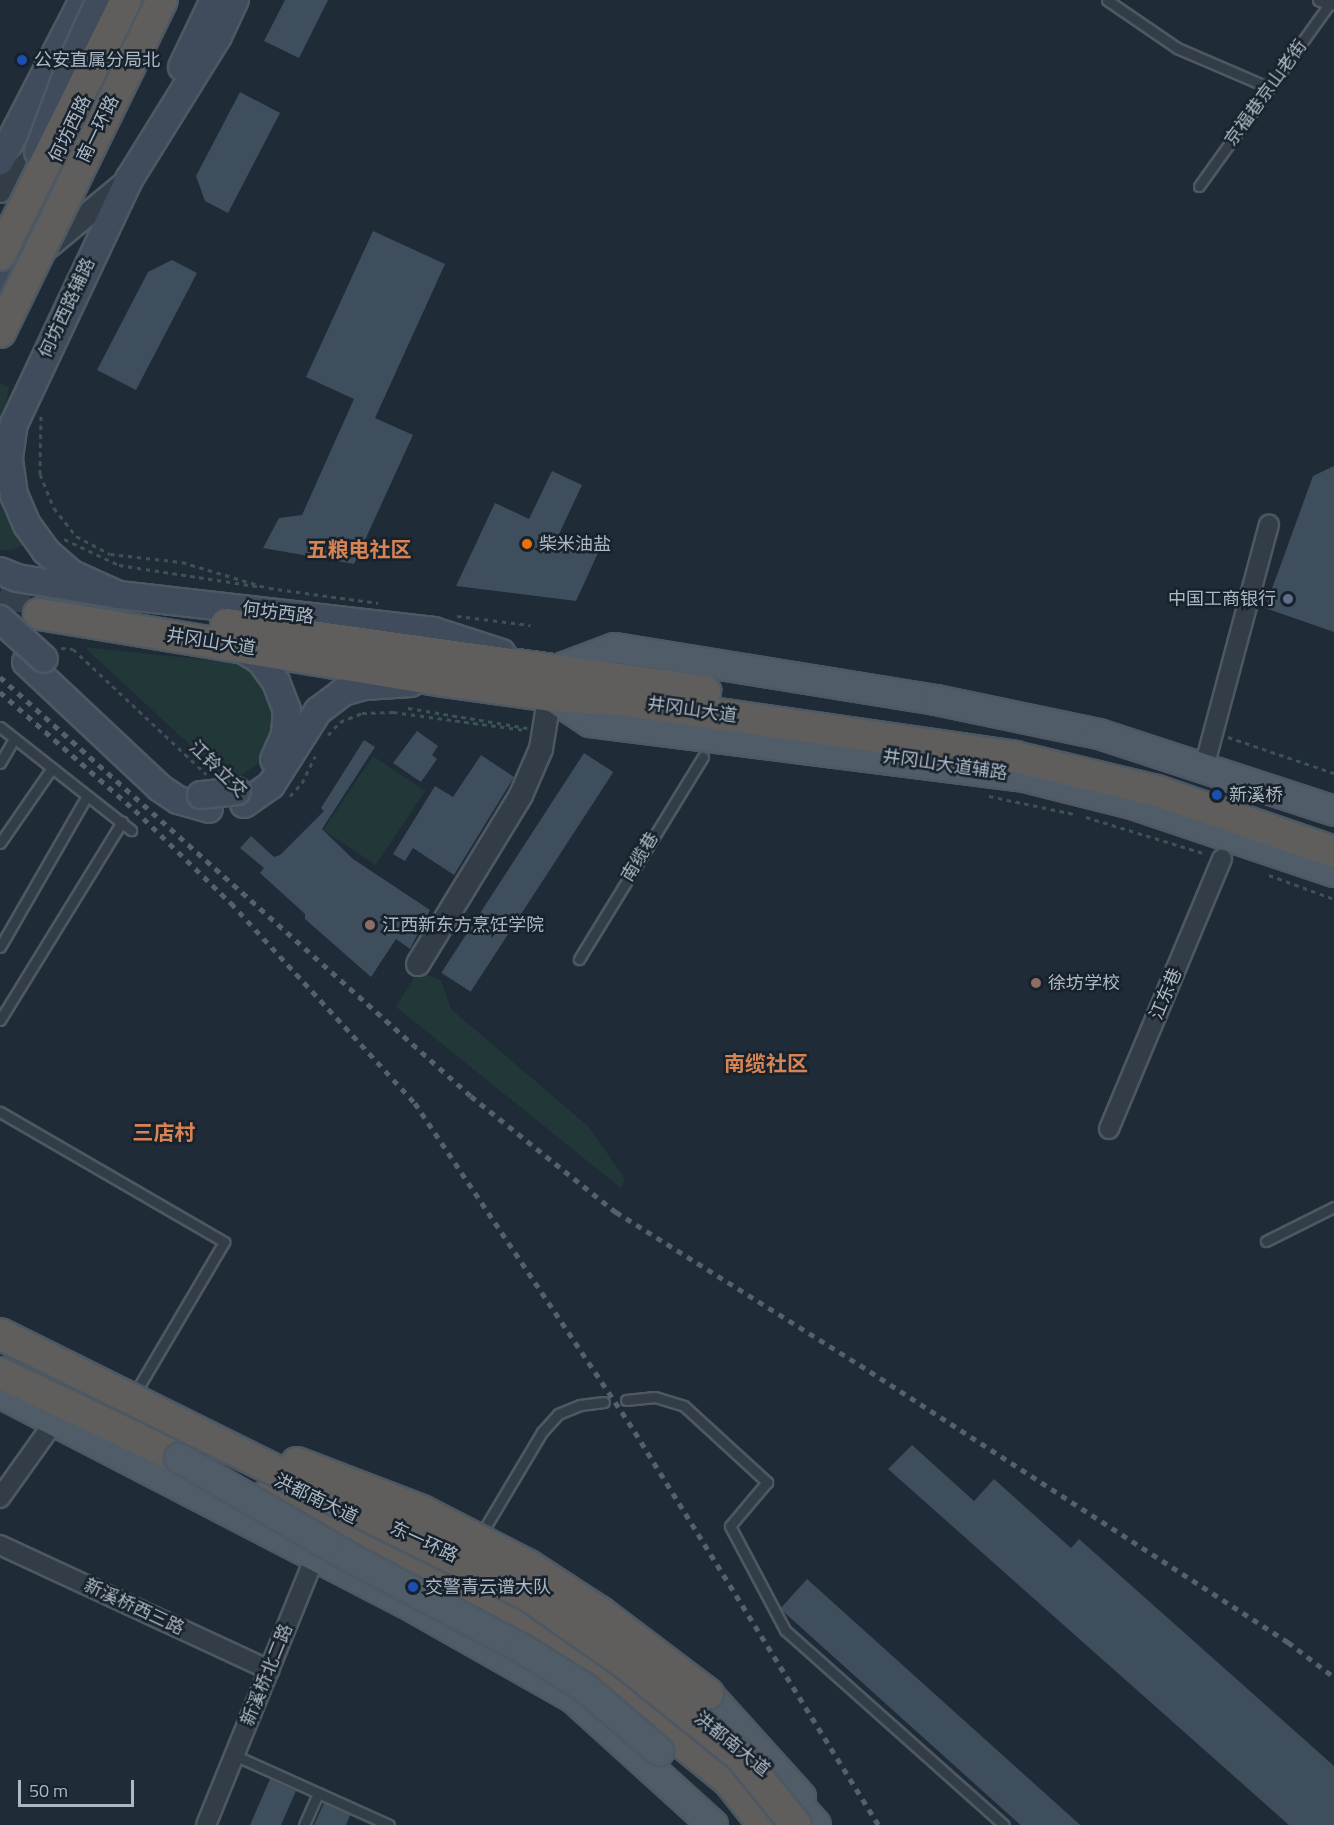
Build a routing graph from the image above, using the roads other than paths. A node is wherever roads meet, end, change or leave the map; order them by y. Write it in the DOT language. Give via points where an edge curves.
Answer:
graph roads {
  1 [pos="83,0"];
  2 [pos="100,0"];
  3 [pos="126,0"];
  4 [pos="134,0"];
  5 [pos="152,0"];
  6 [pos="162,0"];
  7 [pos="235,0"];
  8 [pos="1107,0"];
  9 [pos="1318,0"];
  10 [pos="1331,3"];
  11 [pos="202,4"];
  12 [pos="1270,88"];
  13 [pos="81,107"];
  14 [pos="9,127"];
  15 [pos="0,161"];
  16 [pos="130,178"];
  17 [pos="1199,186"];
  18 [pos="0,191"];
  19 [pos="33,259"];
  20 [pos="2,266"];
  21 [pos="0,332"];
  22 [pos="1269,525"];
  23 [pos="0,570"];
  24 [pos="119,595"];
  25 [pos="0,619"];
  26 [pos="0,638"];
  27 [pos="238,646"];
  28 [pos="41,656"];
  29 [pos="443,681"];
  30 [pos="552,683"];
  31 [pos="0,727"];
  32 [pos="15,738"];
  33 [pos="703,757"];
  34 [pos="0,763"];
  35 [pos="1204,767"];
  36 [pos="52,768"];
  37 [pos="87,796"];
  38 [pos="240,798"];
  39 [pos="1334,812"];
  40 [pos="122,822"];
  41 [pos="131,830"];
  42 [pos="1334,837"];
  43 [pos="0,843"];
  44 [pos="1334,852"];
  45 [pos="1222,859"];
  46 [pos="1334,872"];
  47 [pos="0,947"];
  48 [pos="579,959"];
  49 [pos="418,964"];
  50 [pos="0,1020"];
  51 [pos="0,1112"];
  52 [pos="1109,1129"];
  53 [pos="1334,1207"];
  54 [pos="1266,1241"];
  55 [pos="0,1334"];
  56 [pos="0,1347"];
  57 [pos="0,1373"];
  58 [pos="0,1393"];
  59 [pos="626,1400"];
  60 [pos="604,1402"];
  61 [pos="135,1406"];
  62 [pos="55,1421"];
  63 [pos="179,1458"];
  64 [pos="0,1498"];
  65 [pos="328,1525"];
  66 [pos="0,1545"];
  67 [pos="315,1556"];
  68 [pos="472,1565"];
  69 [pos="269,1670"];
  70 [pos="708,1694"];
  71 [pos="234,1755"];
  72 [pos="318,1793"];
  73 [pos="367,1821"];
  74 [pos="206,1825"];
  75 [pos="304,1825"];
  76 [pos="389,1825"];
  77 [pos="713,1825"];
  78 [pos="734,1825"];
  79 [pos="764,1825"];
  80 [pos="796,1825"];
  81 [pos="816,1825"];
  82 [pos="823,1825"];
  83 [pos="1004,1825"];
  1 -- 14 [label="main road"];
  2 -- 20 [label="main road, bridge" via="70,66"];
  3 -- 20 [label="highway, 南一环路, bridge"];
  4 -- 13 [label="main road, 何坊西路"];
  5 -- 20 [label="main road, 何坊西路"];
  6 -- 19 [label="highway, 南一环路, bridge"];
  7 -- 16 [label="main road, 何坊西路辅路" via="218,36"];
  8 -- 12 [label="lane" via="1177,48"];
  9 -- 10 [label="lane"];
  10 -- 12 [label="lane, 京福巷京山老街"];
  11 -- 16 [label="main road"];
  11 -- 19 [label="highway, bridge" via="160,47"];
  12 -- 17 [label="lane, 京福巷京山老街"];
  13 -- 18 [label="street"];
  13 -- 20 [label="main road, 何坊西路"];
  14 -- 15 [label="main road"];
  16 -- 20 [label="street"];
  16 -- 24 [label="main road, 何坊西路辅路" via="14,424 9,458 14,495 27,525 46,551 72,574"];
  19 -- 21 [label="highway, bridge"];
  22 -- 35 [label="street"];
  23 -- 24 [label="main road, 何坊西路" via="17,578"];
  24 -- 30 [label="main road, 何坊西路" via="434,631"];
  25 -- 28 [label="main road, bridge"];
  26 -- 28 [label="main road"];
  27 -- 29 [label="highway, 井冈山大道"];
  27 -- 30 [label="highway, 井冈山大道" via="40,607"];
  27 -- 38 [label="main road" via="261,661 276,682 287,710 285,735 277,756"];
  28 -- 38 [label="main road, bridge" via="172,781 207,794"];
  29 -- 30 [label="highway, 井冈山大道"];
  29 -- 38 [label="main road" via="364,686 343,692 318,711 271,785"];
  30 -- 35 [label="main road" via="615,648 1059,724"];
  30 -- 42 [label="highway, 井冈山大道" via="1028,742 1162,776"];
  30 -- 44 [label="highway, 井冈山大道" via="621,700 1015,757 1157,791"];
  30 -- 46 [label="main road, 井冈山大道辅路" via="590,722 1020,776 1132,804"];
  30 -- 49 [label="street" via="544,733 521,795"];
  31 -- 32 [label="lane"];
  32 -- 34 [label="lane"];
  32 -- 36 [label="lane"];
  33 -- 48 [label="lane, 南缆巷"];
  35 -- 39 [label="main road"];
  36 -- 37 [label="lane"];
  36 -- 43 [label="lane"];
  37 -- 40 [label="lane"];
  37 -- 47 [label="lane"];
  40 -- 41 [label="lane"];
  40 -- 50 [label="lane"];
  45 -- 52 [label="street, 江东巷"];
  51 -- 61 [label="lane" via="224,1242"];
  53 -- 54 [label="lane"];
  55 -- 61 [label="highway, 东一环路, bridge"];
  56 -- 61 [label="main road, 洪都南大道"];
  57 -- 63 [label="highway, 东一环路"];
  58 -- 62 [label="main road"];
  59 -- 83 [label="lane" via="655,1397 684,1406 768,1482 730,1526 785,1630"];
  60 -- 68 [label="lane" via="580,1405 558,1414 542,1432 481,1536"];
  61 -- 68 [label="highway, 东一环路, bridge"];
  61 -- 70 [label="highway, bridge" via="422,1511 529,1566 601,1613"];
  61 -- 81 [label="main road, 洪都南大道" via="617,1650 772,1776"];
  62 -- 64 [label="street"];
  62 -- 67 [label="main road"];
  63 -- 65 [label="highway, 东一环路, bridge"];
  63 -- 78 [label="main road, bridge" via="349,1557 523,1649 584,1687 659,1751"];
  65 -- 67 [label="street, 新溪桥北二路"];
  65 -- 79 [label="highway, 东一环路" via="527,1627 615,1688 729,1781"];
  66 -- 69 [label="street, 新溪桥西三路"];
  67 -- 69 [label="street, 新溪桥北二路"];
  67 -- 77 [label="main road" via="573,1698"];
  68 -- 80 [label="highway, 东一环路, bridge" via="527,1595 626,1664 741,1757"];
  69 -- 71 [label="street, 新溪桥北二路"];
  70 -- 82 [label="main road" via="770,1758"];
  71 -- 72 [label="lane"];
  71 -- 74 [label="street, 新溪桥北二路"];
  72 -- 73 [label="lane"];
  72 -- 75 [label="lane"];
  73 -- 76 [label="lane"];
}
